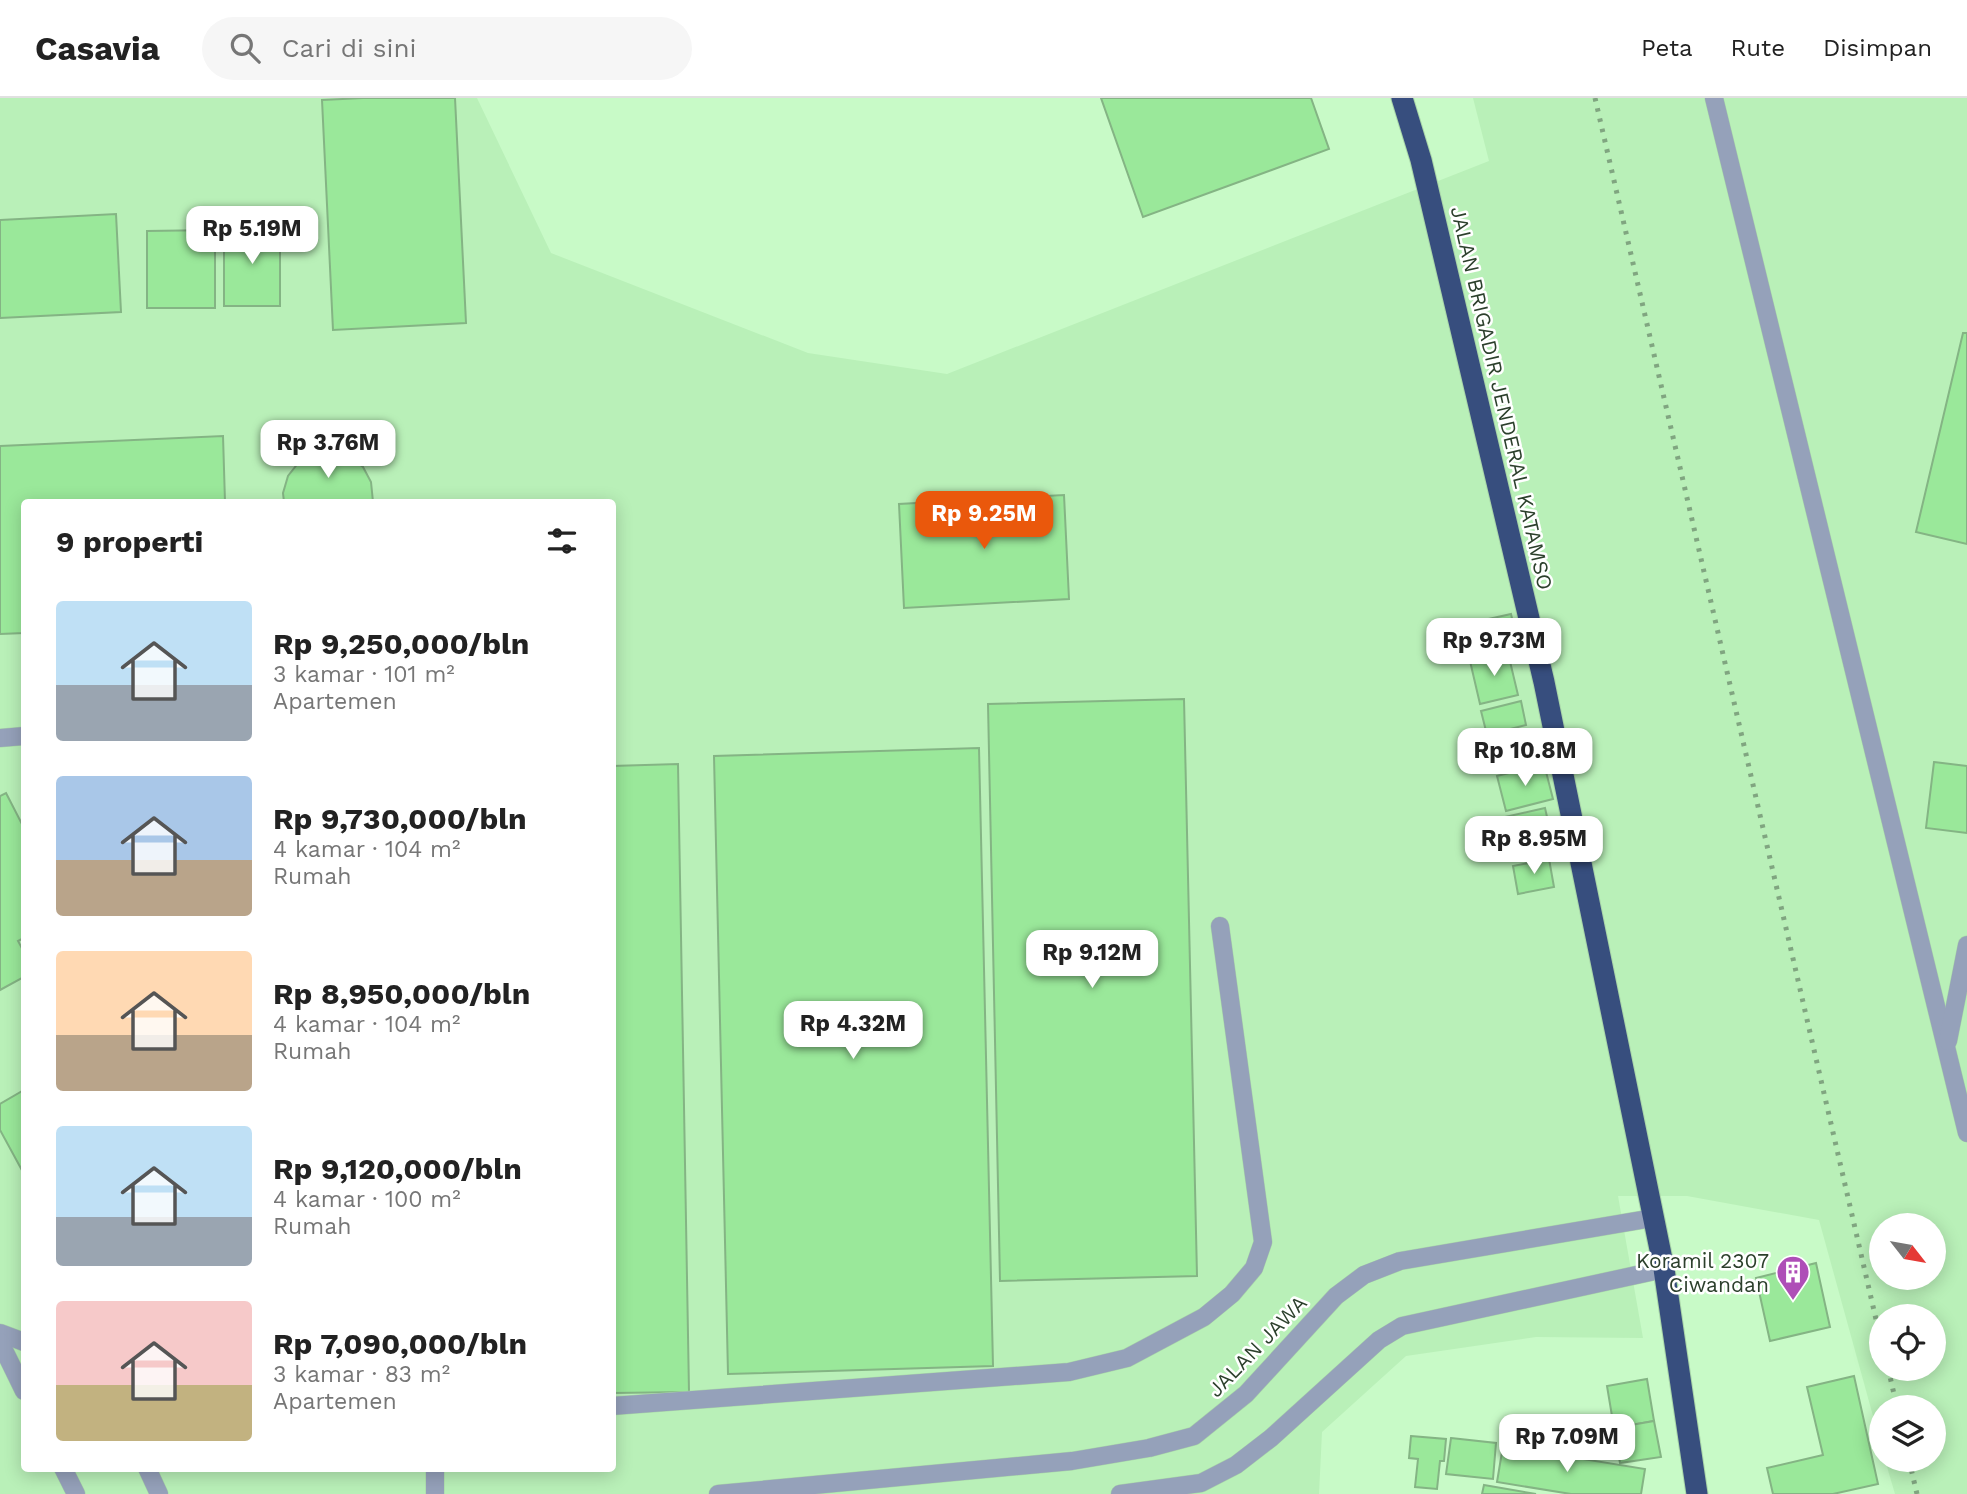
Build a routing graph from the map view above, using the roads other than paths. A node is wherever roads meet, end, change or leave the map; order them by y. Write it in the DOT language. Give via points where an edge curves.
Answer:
graph roads {
  1 [pos="1402,98"];
  2 [pos="1714,98"];
  3 [pos="21,736"];
  4 [pos="0,738"];
  5 [pos="1220,926"];
  6 [pos="1967,944"];
  7 [pos="1946,1046"];
  8 [pos="1967,1133"];
  9 [pos="1653,1218"];
  10 [pos="1664,1269"];
  11 [pos="0,1333"];
  12 [pos="21,1341"];
  13 [pos="0,1342"];
  14 [pos="21,1385"];
  15 [pos="616,1406"];
  16 [pos="65,1472"];
  17 [pos="149,1472"];
  18 [pos="435,1472"];
  19 [pos="76,1494"];
  20 [pos="159,1494"];
  21 [pos="435,1494"];
  22 [pos="718,1494"];
  23 [pos="1120,1494"];
  24 [pos="1697,1494"];
  1 -- 9 [label="highway, JALAN BRIGADIR JENDERAL KATAMSO" via="1421,160 1544,682"];
  2 -- 7 [label="street"];
  3 -- 4 [label="street"];
  5 -- 15 [label="street" via="1263,1242 1254,1268 1204,1317 1127,1358 1069,1372"];
  6 -- 7 [label="street"];
  7 -- 8 [label="street"];
  9 -- 10 [label="highway, JALAN BRIGADIR JENDERAL KATAMSO"];
  9 -- 22 [label="street, JALAN JAWA" via="1400,1261 1364,1275 1336,1296 1246,1394 1194,1436 1072,1461"];
  10 -- 23 [label="street" via="1402,1326 1236,1465 1202,1483"];
  10 -- 24 [label="highway, JALAN BRIGADIR JENDERAL KATAMSO"];
  11 -- 12 [label="street"];
  13 -- 14 [label="street"];
  16 -- 19 [label="street"];
  17 -- 20 [label="street"];
  18 -- 21 [label="street"];
}
